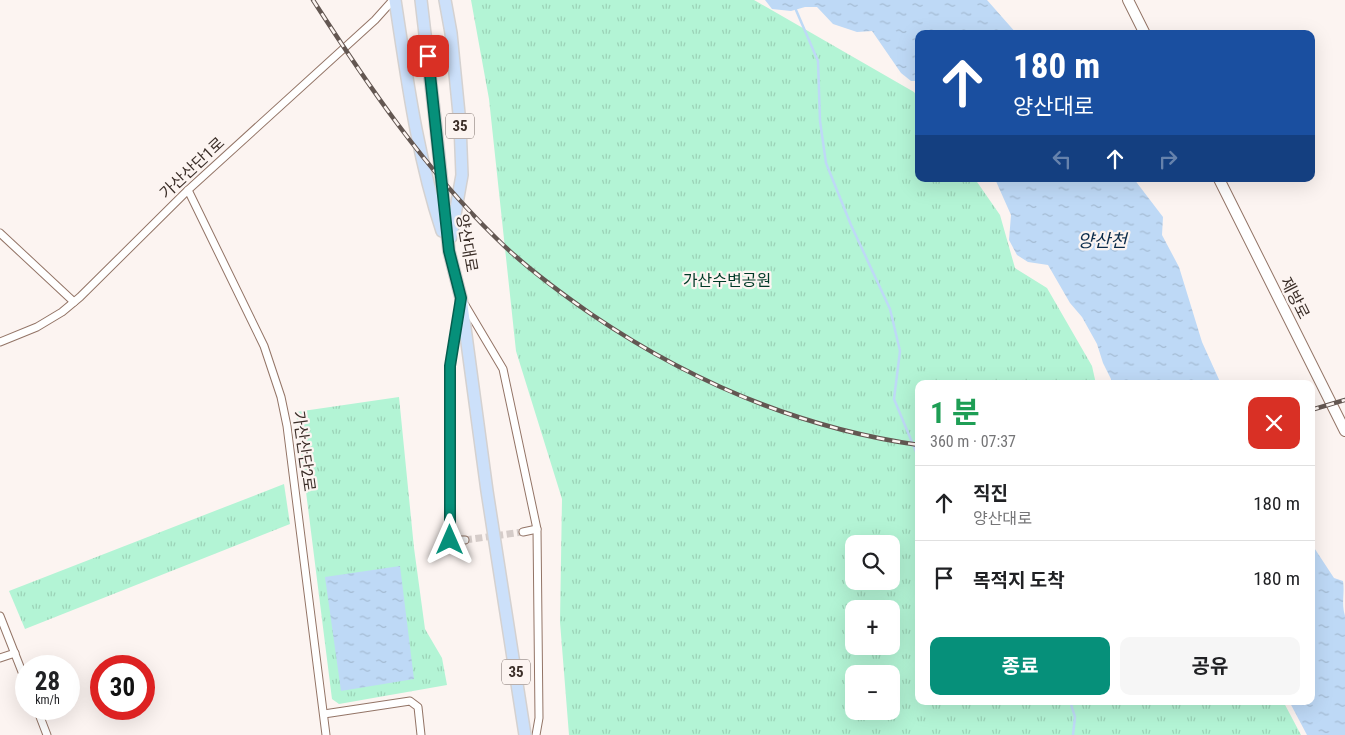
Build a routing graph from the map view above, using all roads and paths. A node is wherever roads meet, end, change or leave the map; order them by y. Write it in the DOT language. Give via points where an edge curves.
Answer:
graph roads {
  1 [pos="394,0"];
  2 [pos="421,0"];
  3 [pos="445,0"];
  4 [pos="1128,0"];
  5 [pos="1143,30"];
  6 [pos="1220,182"];
  7 [pos="188,190"];
  8 [pos="0,233"];
  9 [pos="449,251"];
  10 [pos="461,298"];
  11 [pos="74,302"];
  12 [pos="0,342"];
  13 [pos="1345,431"];
  14 [pos="537,529"];
  15 [pos="523,532"];
  16 [pos="465,540"];
  17 [pos="0,616"];
  18 [pos="15,653"];
  19 [pos="0,658"];
  20 [pos="324,714"];
  21 [pos="41,720"];
  22 [pos="47,735"];
  23 [pos="326,735"];
  24 [pos="421,735"];
  25 [pos="525,735"];
  26 [pos="536,735"];
  1 -- 7 [label="street, 가산산단1로"];
  1 -- 9 [label="main road, 35" via="414,125 433,204"];
  2 -- 9 [label="main road, 양산대로 / 35"];
  3 -- 9 [label="main road, 35" via="460,124 462,175"];
  4 -- 5 [label="main road"];
  6 -- 13 [label="main road, 제방로"];
  7 -- 11 [label="street, 가산산단1로"];
  7 -- 20 [label="street, 가산산단2로" via="264,346 281,397"];
  8 -- 11 [label="street"];
  9 -- 10 [label="main road, 양산대로 / 35"];
  10 -- 14 [label="street" via="503,370"];
  10 -- 16 [label="street" via="450,366 450,540"];
  10 -- 25 [label="main road, 양산대로 / 35"];
  11 -- 12 [label="street, 가산산단1로" via="37,327"];
  14 -- 15 [label="street"];
  14 -- 26 [label="street" via="539,718"];
  17 -- 18 [label="street"];
  18 -- 19 [label="street"];
  20 -- 23 [label="street, 가산산단2로"];
  20 -- 24 [label="street" via="410,701 418,708"];
  21 -- 22 [label="street"];
}
